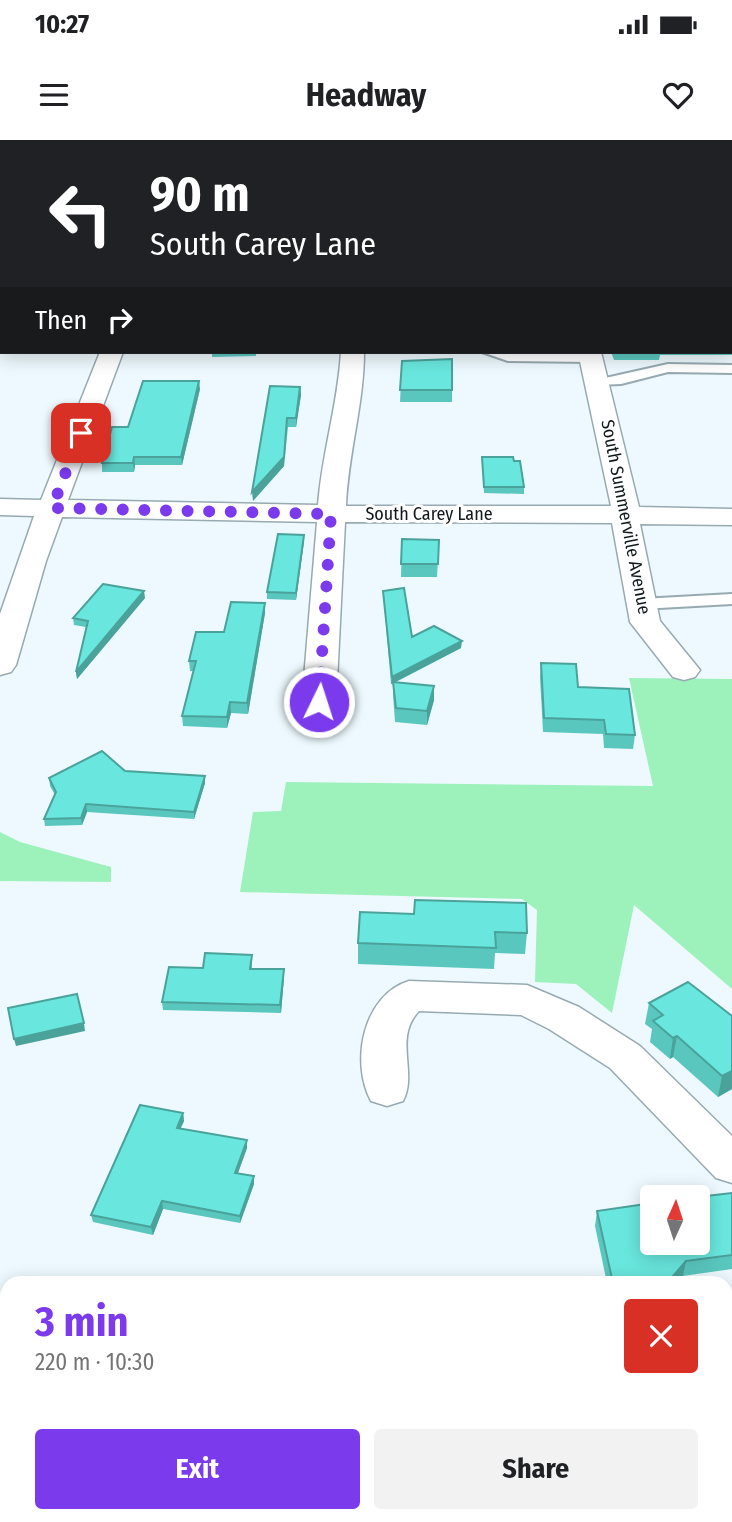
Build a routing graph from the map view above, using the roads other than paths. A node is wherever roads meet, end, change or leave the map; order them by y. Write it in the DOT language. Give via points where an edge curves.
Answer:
graph roads {
  1 [pos="110,354"];
  2 [pos="353,354"];
  3 [pos="498,354"];
  4 [pos="593,364"];
  5 [pos="732,369"];
  6 [pos="0,507"];
  7 [pos="52,508"];
  8 [pos="331,514"];
  9 [pos="625,515"];
  10 [pos="732,517"];
  11 [pos="732,599"];
  12 [pos="641,604"];
  13 [pos="0,665"];
  14 [pos="684,670"];
  15 [pos="319,702"];
  16 [pos="387,1089"];
  17 [pos="732,1165"];
  1 -- 7 [label="street"];
  2 -- 8 [label="street" via="352,390 337,457"];
  3 -- 4 [label="lane"];
  4 -- 5 [label="lane" via="621,380 668,368"];
  4 -- 9 [label="street, South Summerville Avenue"];
  6 -- 7 [label="street, South Carey Lane"];
  7 -- 8 [label="street, South Carey Lane"];
  7 -- 13 [label="street"];
  8 -- 9 [label="street, South Carey Lane"];
  8 -- 15 [label="street"];
  9 -- 10 [label="street, South Carey Lane"];
  9 -- 12 [label="street, South Summerville Avenue"];
  11 -- 12 [label="lane"];
  12 -- 14 [label="street, South Summerville Avenue" via="649,630"];
  16 -- 17 [label="street" via="386,1027 394,1009 409,996 527,1000 625,1057"];
}
